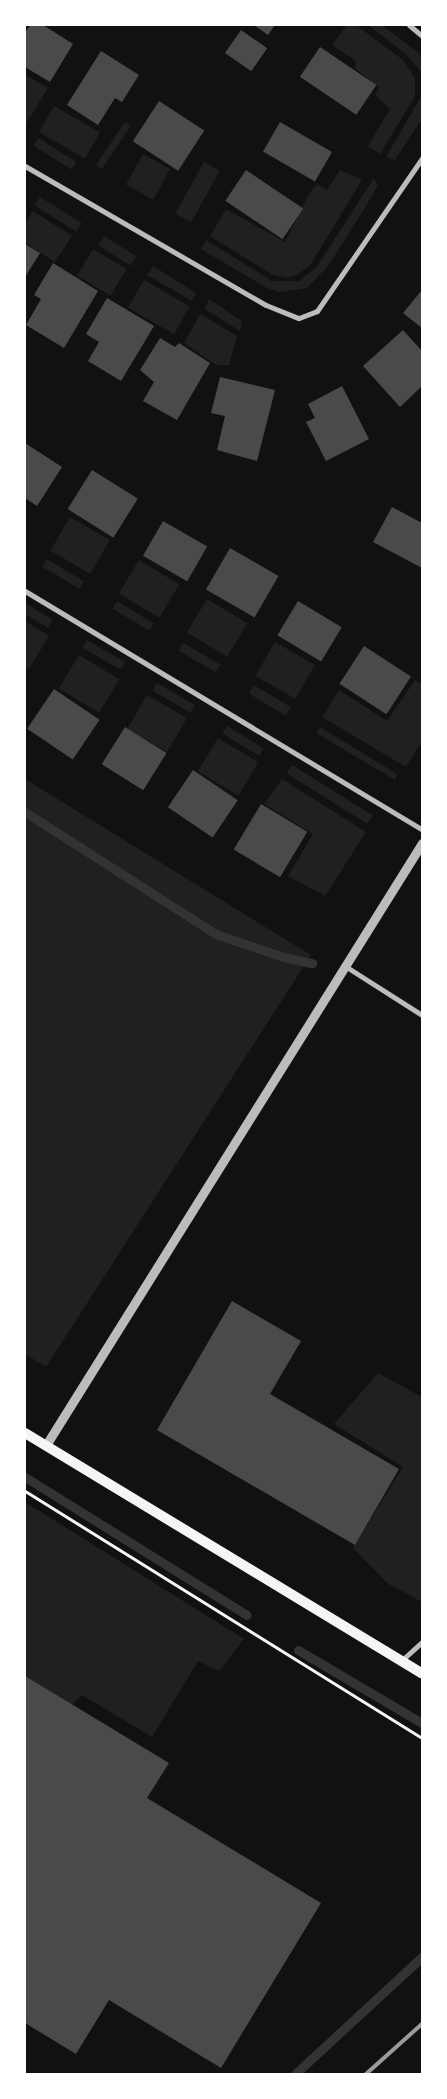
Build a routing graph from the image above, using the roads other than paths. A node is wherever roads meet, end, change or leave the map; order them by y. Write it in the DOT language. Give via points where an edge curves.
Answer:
graph roads {
  1 [pos="409,25"];
  2 [pos="422,36"];
  3 [pos="422,158"];
  4 [pos="25,166"];
  5 [pos="25,591"];
  6 [pos="422,830"];
  7 [pos="422,842"];
  8 [pos="345,966"];
  9 [pos="422,1014"];
  10 [pos="25,1433"];
  11 [pos="46,1445"];
  12 [pos="422,1642"];
  13 [pos="401,1660"];
  14 [pos="422,1673"];
  1 -- 2 [label="street"];
  3 -- 4 [label="street" via="317,311 299,318 266,305"];
  5 -- 6 [label="street"];
  7 -- 8 [label="street"];
  8 -- 9 [label="street"];
  8 -- 11 [label="street"];
  10 -- 11 [label="main road"];
  11 -- 13 [label="main road"];
  12 -- 13 [label="street"];
  13 -- 14 [label="main road"];
}
